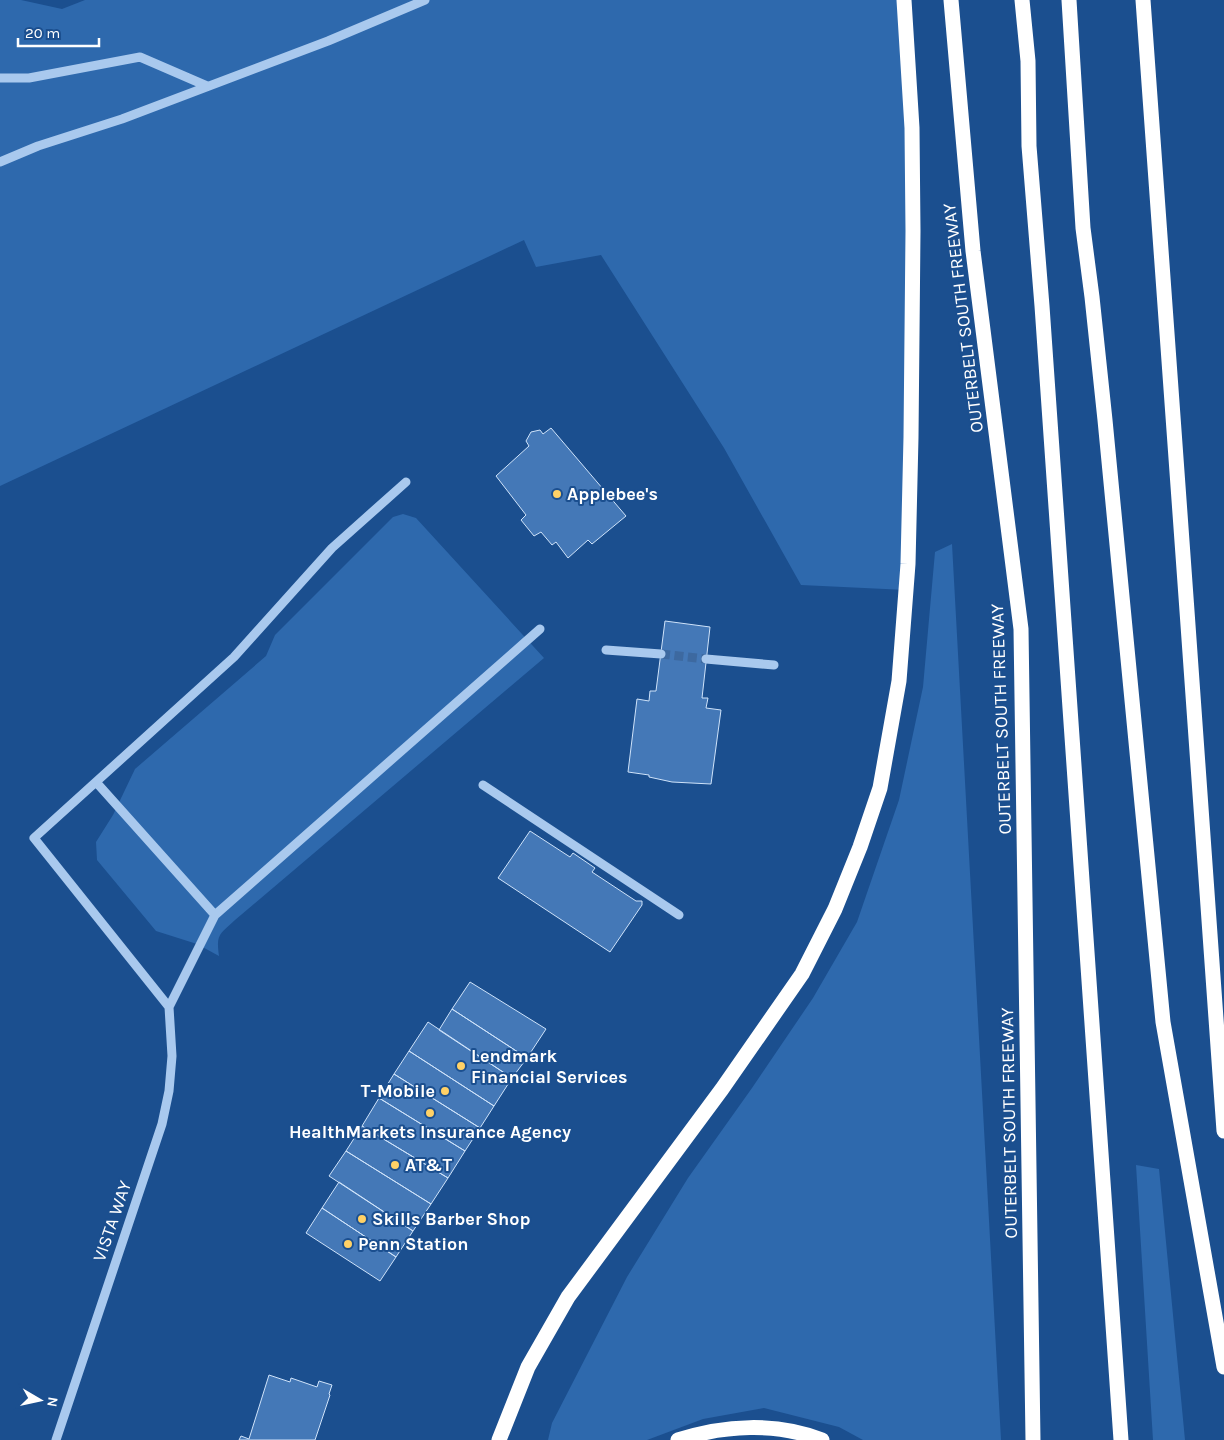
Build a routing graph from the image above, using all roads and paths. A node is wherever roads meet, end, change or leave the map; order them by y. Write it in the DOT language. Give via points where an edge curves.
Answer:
graph roads {
  1 [pos="425,0"];
  2 [pos="904,0"];
  3 [pos="951,0"];
  4 [pos="1022,0"];
  5 [pos="1069,0"];
  6 [pos="1143,0"];
  7 [pos="0,78"];
  8 [pos="207,86"];
  9 [pos="0,162"];
  10 [pos="406,482"];
  11 [pos="540,629"];
  12 [pos="606,650"];
  13 [pos="661,654"];
  14 [pos="706,659"];
  15 [pos="774,665"];
  16 [pos="96,782"];
  17 [pos="483,785"];
  18 [pos="215,915"];
  19 [pos="679,915"];
  20 [pos="169,1008"];
  21 [pos="1224,1131"];
  22 [pos="1224,1367"];
  23 [pos="56,1440"];
  24 [pos="499,1440"];
  25 [pos="678,1440"];
  26 [pos="822,1440"];
  27 [pos="1033,1440"];
  28 [pos="1121,1440"];
  1 -- 8 [label="street" via="328,42"];
  2 -- 24 [label="highway" via="912,128 913,213 908,564 899,681 880,788 835,909 802,974 568,1298 528,1367"];
  3 -- 27 [label="highway, OUTERBELT SOUTH FREEWAY" via="973,251 1021,629"];
  4 -- 28 [label="highway" via="1028,61 1029,146"];
  5 -- 22 [label="highway" via="1083,228 1105,420 1163,1022"];
  6 -- 21 [label="highway"];
  7 -- 8 [label="street" via="28,78 140,57"];
  8 -- 9 [label="street"];
  10 -- 16 [label="street" via="332,548 234,657"];
  11 -- 18 [label="street"];
  12 -- 13 [label="street"];
  14 -- 15 [label="street"];
  16 -- 18 [label="street"];
  16 -- 20 [label="street" via="34,838"];
  17 -- 19 [label="street"];
  18 -- 20 [label="street"];
  20 -- 23 [label="street, VISTA WAY" via="172,1056 162,1124"];
  25 -- 26 [label="highway" via="734,1428 769,1429"];
}
